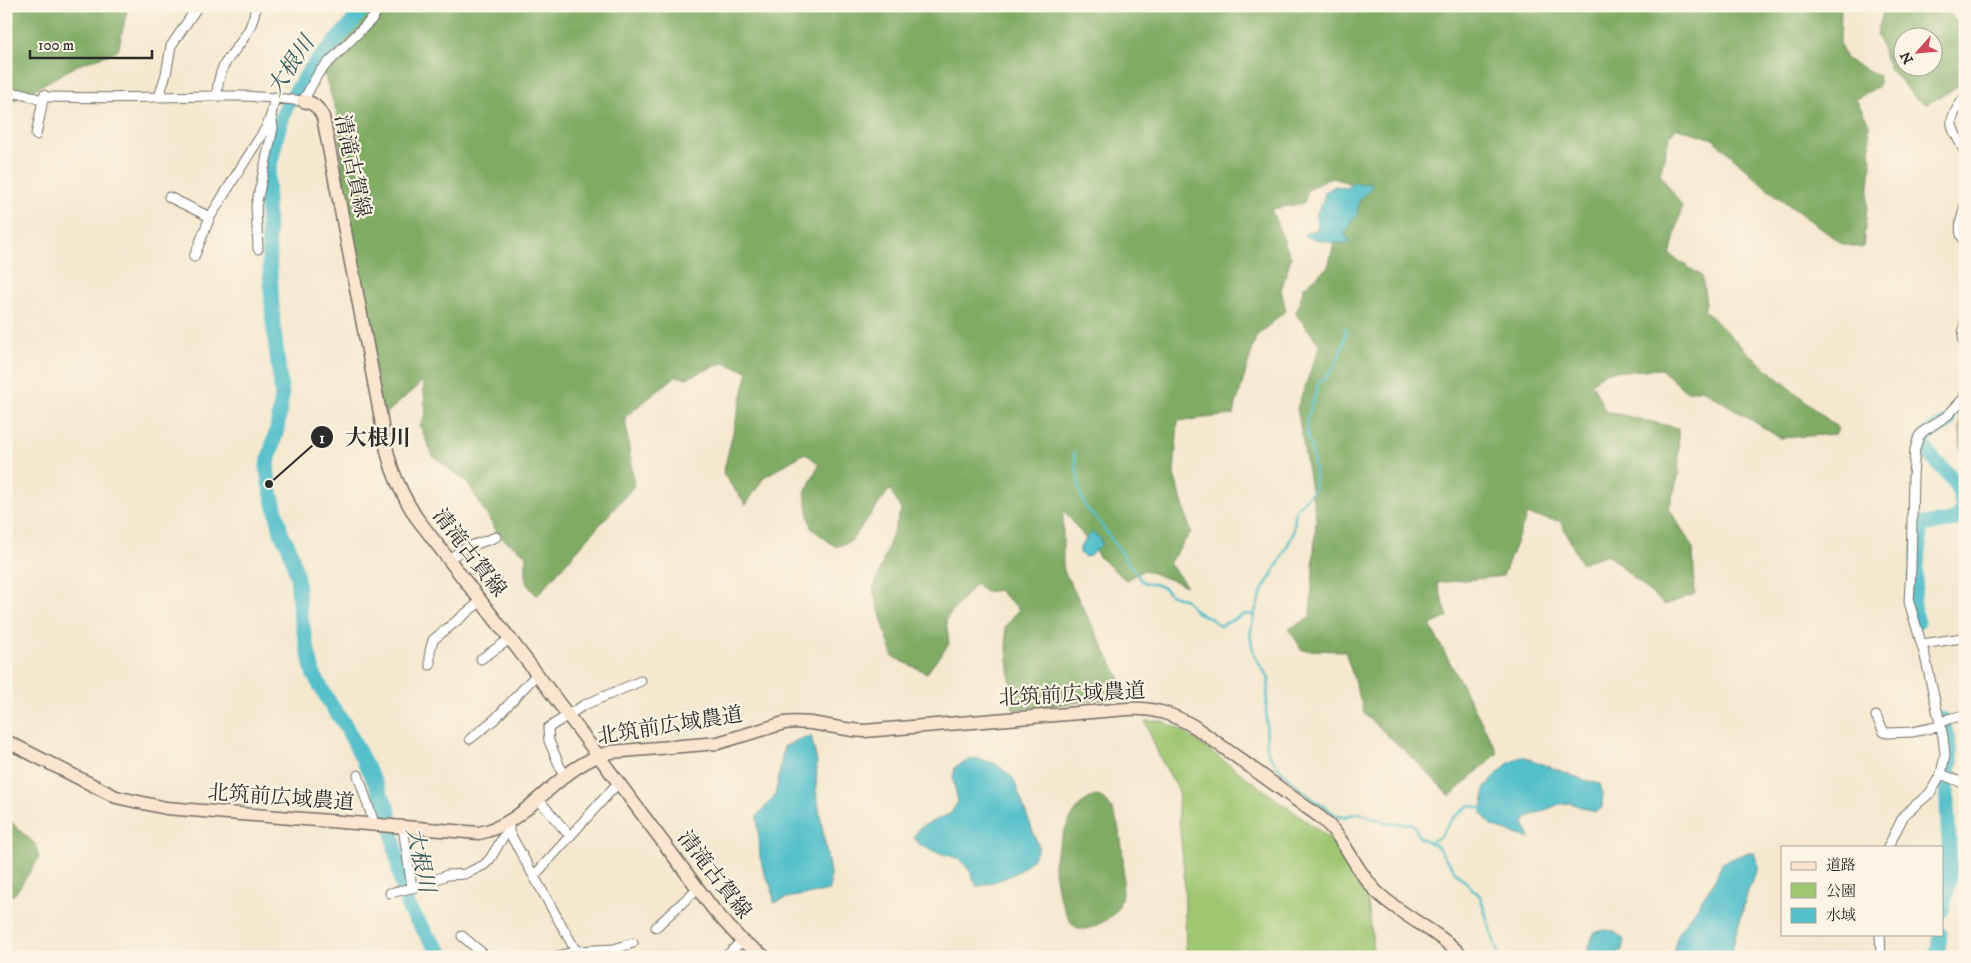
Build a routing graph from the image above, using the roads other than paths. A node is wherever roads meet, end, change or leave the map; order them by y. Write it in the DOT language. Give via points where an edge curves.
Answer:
graph roads {
  1 [pos="198,6"];
  2 [pos="257,6"];
  3 [pos="379,6"];
  4 [pos="6,93"];
  5 [pos="217,96"];
  6 [pos="1965,96"];
  7 [pos="45,97"];
  8 [pos="159,97"];
  9 [pos="275,97"];
  10 [pos="303,100"];
  11 [pos="271,115"];
  12 [pos="36,135"];
  13 [pos="1965,152"];
  14 [pos="169,197"];
  15 [pos="1965,205"];
  16 [pos="210,217"];
  17 [pos="1965,242"];
  18 [pos="258,249"];
  19 [pos="194,257"];
  20 [pos="1965,322"];
  21 [pos="1965,349"];
  22 [pos="1965,394"];
  23 [pos="496,537"];
  24 [pos="449,559"];
  25 [pos="481,601"];
  26 [pos="1962,638"];
  27 [pos="510,639"];
  28 [pos="1922,644"];
  29 [pos="481,659"];
  30 [pos="430,666"];
  31 [pos="537,674"];
  32 [pos="641,681"];
  33 [pos="1965,714"];
  34 [pos="568,715"];
  35 [pos="1876,716"];
  36 [pos="1940,725"];
  37 [pos="470,739"];
  38 [pos="6,742"];
  39 [pos="597,755"];
  40 [pos="1941,774"];
  41 [pos="358,776"];
  42 [pos="564,776"];
  43 [pos="618,783"];
  44 [pos="1965,784"];
  45 [pos="538,799"];
  46 [pos="375,826"];
  47 [pos="509,827"];
  48 [pos="400,828"];
  49 [pos="569,835"];
  50 [pos="1888,846"];
  51 [pos="534,876"];
  52 [pos="412,888"];
  53 [pos="697,888"];
  54 [pos="390,893"];
  55 [pos="656,927"];
  56 [pos="462,936"];
  57 [pos="1880,936"];
  58 [pos="742,941"];
  59 [pos="633,943"];
  60 [pos="576,951"];
  61 [pos="487,957"];
  62 [pos="554,957"];
  63 [pos="725,957"];
  64 [pos="765,957"];
  65 [pos="1463,957"];
  66 [pos="1881,957"];
  1 -- 8 [label="street" via="171,46"];
  2 -- 5 [label="street" via="250,29 225,61"];
  3 -- 10 [label="street" via="368,23 320,72"];
  4 -- 7 [label="street"];
  5 -- 8 [label="street"];
  5 -- 9 [label="street"];
  6 -- 13 [label="street" via="1950,123"];
  7 -- 8 [label="street"];
  7 -- 12 [label="street"];
  9 -- 10 [label="street"];
  9 -- 11 [label="street"];
  10 -- 24 [label="street, 清滝古賀線" via="318,107 323,117 385,450 404,498"];
  11 -- 16 [label="street"];
  11 -- 18 [label="street" via="273,128 256,206"];
  14 -- 16 [label="street"];
  15 -- 17 [label="street" via="1961,237"];
  16 -- 19 [label="street"];
  20 -- 21 [label="street"];
  22 -- 28 [label="street" via="1948,415 1919,436 1915,449 1909,602"];
  23 -- 24 [label="street" via="465,548"];
  24 -- 25 [label="street, 清滝古賀線"];
  25 -- 27 [label="street, 清滝古賀線"];
  25 -- 30 [label="street" via="434,640"];
  26 -- 28 [label="street"];
  27 -- 29 [label="street"];
  27 -- 31 [label="street, 清滝古賀線"];
  28 -- 36 [label="street"];
  31 -- 34 [label="street, 清滝古賀線"];
  31 -- 37 [label="street" via="495,719"];
  32 -- 34 [label="street"];
  33 -- 36 [label="street" via="1948,718"];
  34 -- 39 [label="street, 清滝古賀線"];
  34 -- 42 [label="street" via="548,728 549,741"];
  35 -- 36 [label="street" via="1884,732 1912,732"];
  36 -- 40 [label="street" via="1945,755"];
  38 -- 46 [label="street, 北筑前広域農道" via="132,802 194,811"];
  39 -- 42 [label="street, 北筑前広域農道"];
  39 -- 43 [label="street, 清滝古賀線"];
  39 -- 65 [label="street, 北筑前広域農道" via="718,743 795,721 864,731 1126,708 1156,710 1195,727 1325,821 1339,834 1379,894 1445,939"];
  40 -- 44 [label="street"];
  40 -- 50 [label="street" via="1930,793 1904,815"];
  41 -- 46 [label="street"];
  42 -- 45 [label="street, 北筑前広域農道"];
  43 -- 49 [label="street"];
  43 -- 53 [label="street, 清滝古賀線"];
  45 -- 47 [label="street, 北筑前広域農道"];
  45 -- 49 [label="street"];
  46 -- 48 [label="street, 北筑前広域農道"];
  47 -- 48 [label="street, 北筑前広域農道" via="479,833"];
  47 -- 51 [label="street"];
  47 -- 52 [label="street" via="484,865 465,874 447,875"];
  48 -- 52 [label="street"];
  49 -- 51 [label="street"];
  51 -- 60 [label="street"];
  52 -- 54 [label="street"];
  53 -- 55 [label="street"];
  53 -- 58 [label="street, 清滝古賀線"];
  56 -- 61 [label="street"];
  57 -- 66 [label="street"];
  58 -- 63 [label="street"];
  58 -- 64 [label="street, 清滝古賀線"];
  59 -- 60 [label="street" via="614,949"];
  60 -- 62 [label="street"];
}
